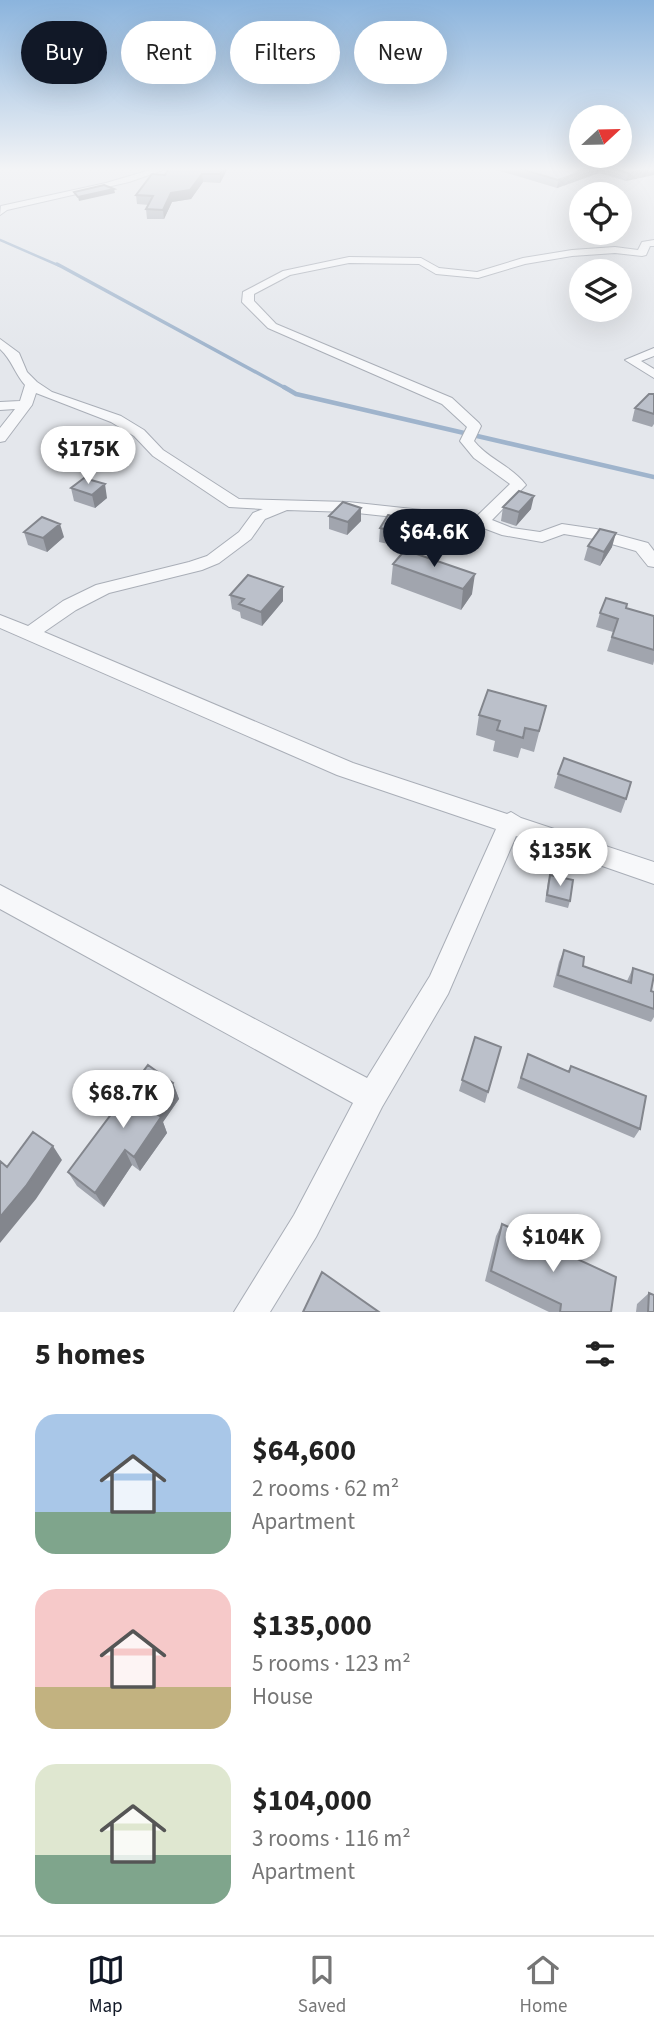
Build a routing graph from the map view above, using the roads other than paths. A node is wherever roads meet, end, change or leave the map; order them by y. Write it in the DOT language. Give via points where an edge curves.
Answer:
graph roads {
  1 [pos="654,243"];
  2 [pos="642,253"];
  3 [pos="654,263"];
  4 [pos="0,343"];
  5 [pos="654,352"];
  6 [pos="654,374"];
  7 [pos="32,385"];
  8 [pos="25,405"];
  9 [pos="0,407"];
  10 [pos="0,438"];
  11 [pos="288,506"];
  12 [pos="481,521"];
  13 [pos="654,562"];
  14 [pos="0,621"];
  15 [pos="30,634"];
  16 [pos="511,822"];
  17 [pos="654,873"];
  18 [pos="0,896"];
  19 [pos="372,1097"];
  20 [pos="251,1312"];
  1 -- 2 [label="street" via="646,244"];
  2 -- 3 [label="street"];
  2 -- 12 [label="street" via="572,253 478,275 436,271 421,261 349,260 287,272 249,292 248,302 272,326 447,401 474,426 467,441 472,450 514,477 518,485"];
  4 -- 7 [label="street" via="15,356"];
  5 -- 6 [label="street" via="631,360"];
  7 -- 8 [label="street"];
  7 -- 11 [label="street" via="47,395 116,419 192,478 235,503"];
  8 -- 9 [label="street"];
  8 -- 10 [label="street"];
  11 -- 12 [label="street" via="348,507"];
  11 -- 15 [label="street" via="259,516 233,549 212,561 111,586 49,618"];
  12 -- 13 [label="street" via="508,532 542,537 562,529 616,539 642,547"];
  14 -- 15 [label="street"];
  15 -- 16 [label="street" via="345,769"];
  16 -- 17 [label="street"];
  16 -- 19 [label="street" via="439,985"];
  18 -- 19 [label="street"];
  19 -- 20 [label="street" via="305,1226"];
}
